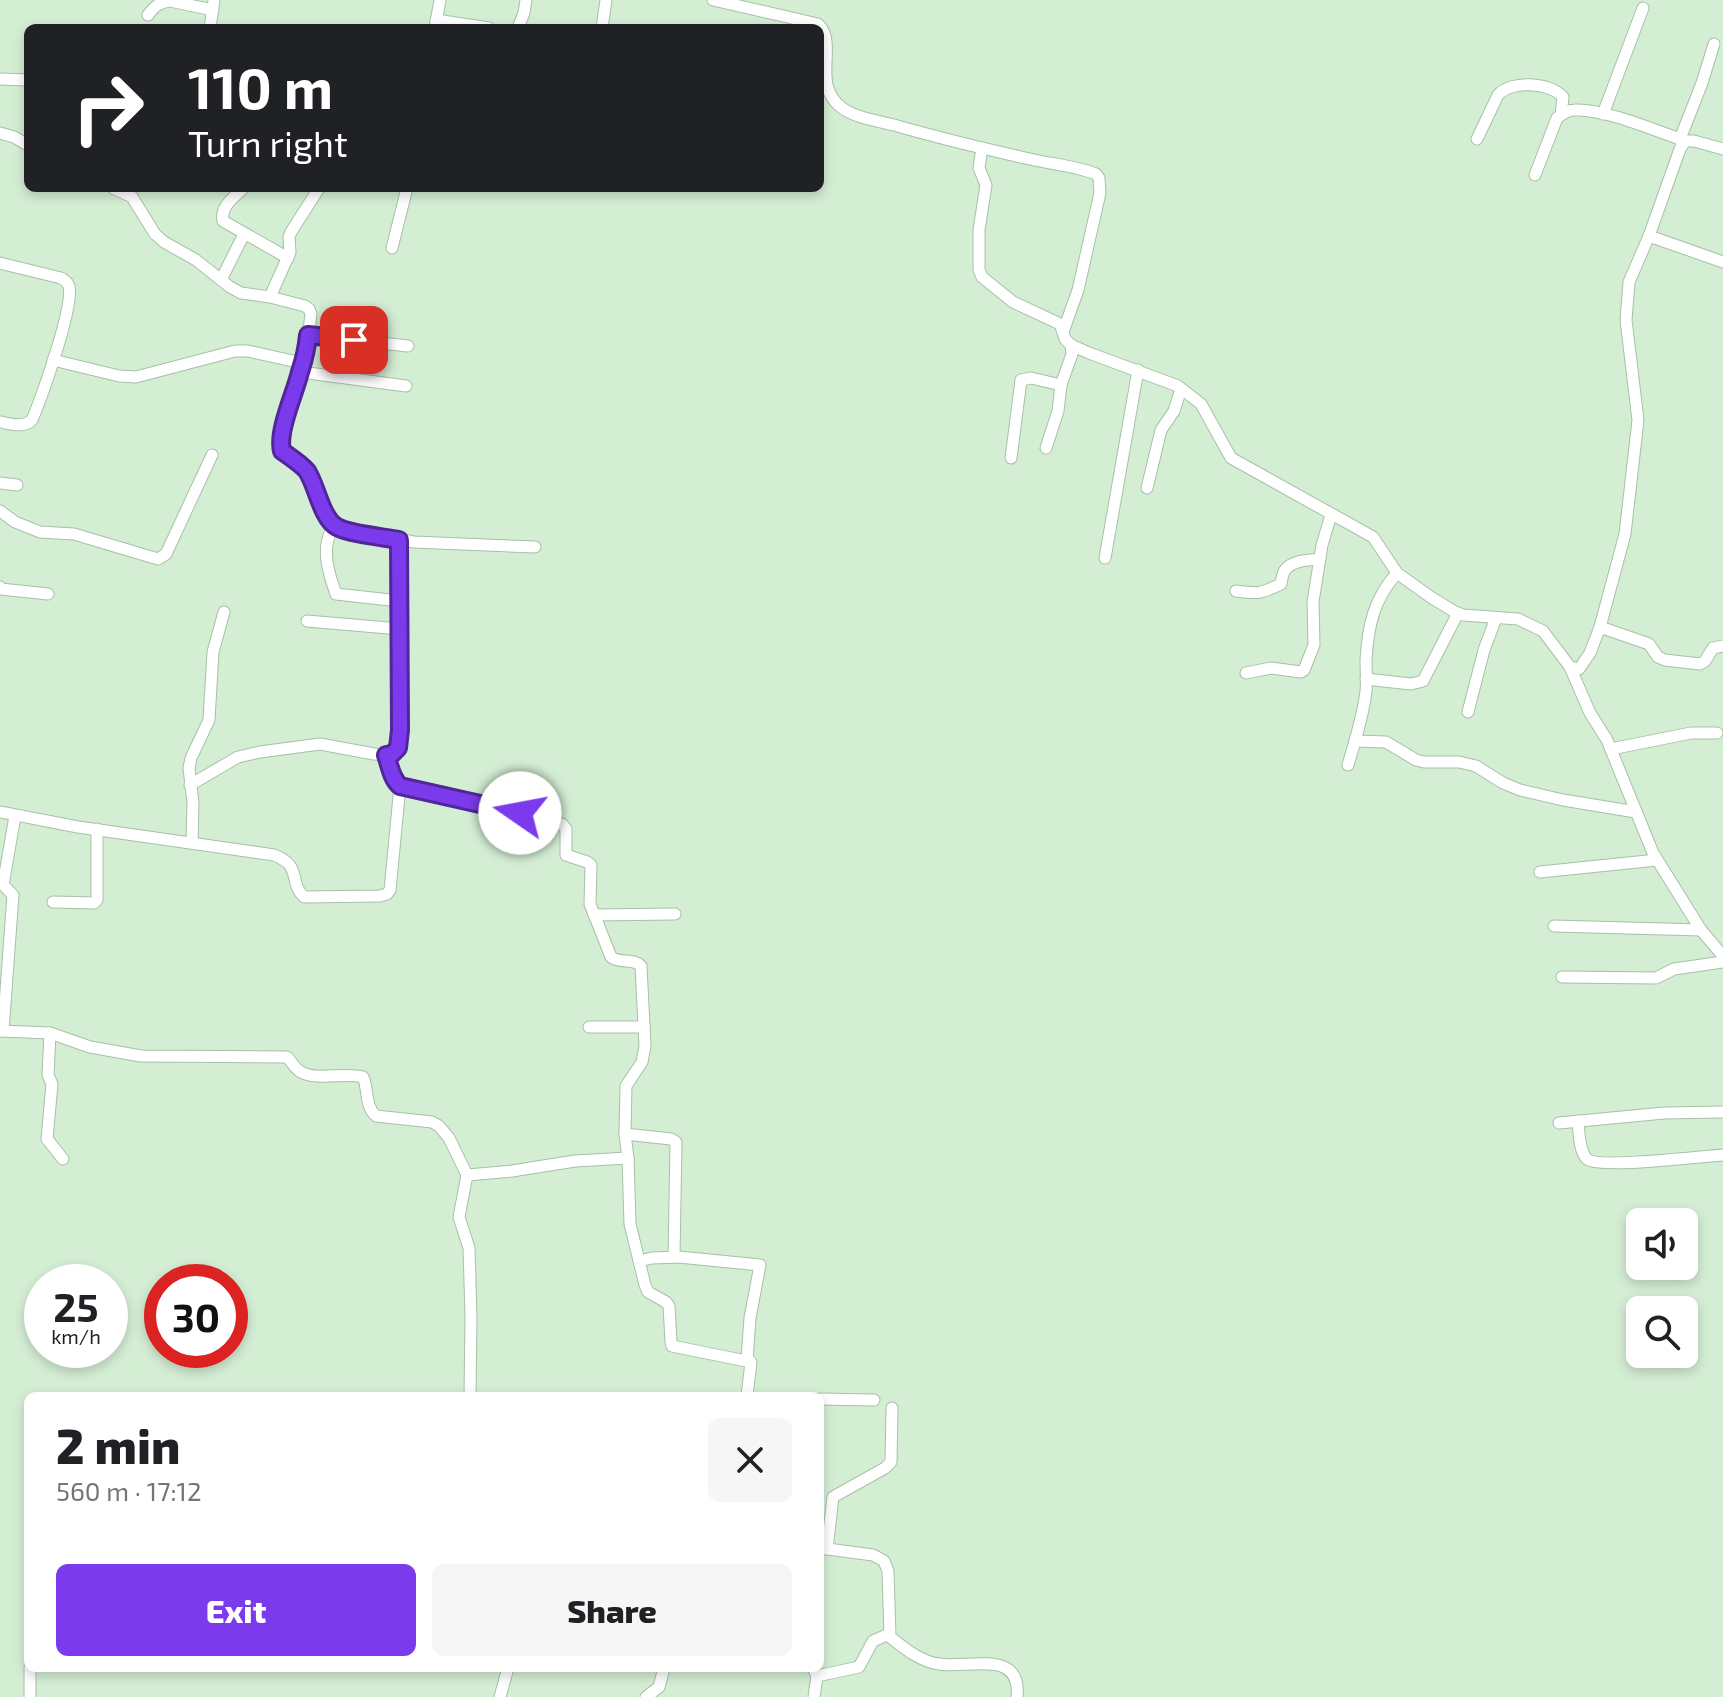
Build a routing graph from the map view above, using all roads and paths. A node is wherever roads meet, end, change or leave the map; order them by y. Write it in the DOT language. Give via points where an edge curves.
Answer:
graph roads {
  1 [pos="440,0"];
  2 [pos="526,0"];
  3 [pos="606,0"];
  4 [pos="713,0"];
  5 [pos="213,5"];
  6 [pos="1643,8"];
  7 [pos="148,15"];
  8 [pos="436,24"];
  9 [pos="520,24"];
  10 [pos="603,24"];
  11 [pos="818,24"];
  12 [pos="824,29"];
  13 [pos="1714,44"];
  14 [pos="0,79"];
  15 [pos="24,80"];
  16 [pos="1603,114"];
  17 [pos="1561,115"];
  18 [pos="0,133"];
  19 [pos="1477,139"];
  20 [pos="1683,140"];
  21 [pos="24,143"];
  22 [pos="982,148"];
  23 [pos="1723,149"];
  24 [pos="1535,175"];
  25 [pos="121,192"];
  26 [pos="239,192"];
  27 [pos="316,192"];
  28 [pos="406,192"];
  29 [pos="244,234"];
  30 [pos="1649,236"];
  31 [pos="392,248"];
  32 [pos="288,258"];
  33 [pos="1723,262"];
  34 [pos="0,263"];
  35 [pos="221,280"];
  36 [pos="270,297"];
  37 [pos="1063,332"];
  38 [pos="308,335"];
  39 [pos="1071,345"];
  40 [pos="408,346"];
  41 [pos="53,360"];
  42 [pos="302,367"];
  43 [pos="1138,370"];
  44 [pos="1061,385"];
  45 [pos="406,386"];
  46 [pos="1181,389"];
  47 [pos="0,422"];
  48 [pos="1046,448"];
  49 [pos="212,455"];
  50 [pos="1011,458"];
  51 [pos="0,483"];
  52 [pos="17,485"];
  53 [pos="1147,488"];
  54 [pos="0,511"];
  55 [pos="1331,515"];
  56 [pos="334,526"];
  57 [pos="399,540"];
  58 [pos="535,547"];
  59 [pos="1105,558"];
  60 [pos="1320,559"];
  61 [pos="1397,573"];
  62 [pos="0,578"];
  63 [pos="0,586"];
  64 [pos="1236,591"];
  65 [pos="48,594"];
  66 [pos="399,601"];
  67 [pos="224,612"];
  68 [pos="1458,613"];
  69 [pos="1496,618"];
  70 [pos="307,621"];
  71 [pos="1600,627"];
  72 [pos="400,629"];
  73 [pos="1723,646"];
  74 [pos="1570,667"];
  75 [pos="1246,673"];
  76 [pos="1366,679"];
  77 [pos="1468,712"];
  78 [pos="1717,733"];
  79 [pos="1355,741"];
  80 [pos="1611,749"];
  81 [pos="386,755"];
  82 [pos="1348,765"];
  83 [pos="195,782"];
  84 [pos="400,786"];
  85 [pos="0,812"];
  86 [pos="1636,812"];
  87 [pos="15,816"];
  88 [pos="97,829"];
  89 [pos="192,842"];
  90 [pos="1657,860"];
  91 [pos="1540,872"];
  92 [pos="53,902"];
  93 [pos="675,914"];
  94 [pos="594,915"];
  95 [pos="6,918"];
  96 [pos="1554,926"];
  97 [pos="1701,930"];
  98 [pos="1723,959"];
  99 [pos="1562,977"];
  100 [pos="589,1027"];
  101 [pos="644,1027"];
  102 [pos="2,1031"];
  103 [pos="50,1033"];
  104 [pos="1723,1112"];
  105 [pos="1578,1121"];
  106 [pos="1559,1123"];
  107 [pos="625,1134"];
  108 [pos="1723,1155"];
  109 [pos="628,1158"];
  110 [pos="63,1159"];
  111 [pos="467,1175"];
  112 [pos="674,1257"];
  113 [pos="639,1261"];
  114 [pos="747,1360"];
  115 [pos="470,1392"];
  116 [pos="748,1392"];
  117 [pos="824,1399"];
  118 [pos="874,1400"];
  119 [pos="892,1408"];
  120 [pos="824,1544"];
  121 [pos="824,1549"];
  122 [pos="889,1634"];
  123 [pos="824,1671"];
  124 [pos="30,1672"];
  125 [pos="507,1672"];
  126 [pos="663,1672"];
  127 [pos="815,1672"];
  128 [pos="30,1697"];
  129 [pos="500,1697"];
  130 [pos="646,1697"];
  131 [pos="814,1697"];
  132 [pos="1017,1697"];
  1 -- 8 [label="street"];
  2 -- 9 [label="street"];
  3 -- 10 [label="street"];
  4 -- 11 [label="street"];
  5 -- 7 [label="street" via="163,2"];
  6 -- 16 [label="street"];
  12 -- 22 [label="street" via="828,89 843,108"];
  13 -- 20 [label="street"];
  14 -- 15 [label="street"];
  16 -- 17 [label="street" via="1574,110"];
  16 -- 20 [label="street"];
  17 -- 19 [label="street" via="1563,97 1555,89 1508,87 1498,95"];
  17 -- 24 [label="street"];
  18 -- 21 [label="street"];
  20 -- 23 [label="street"];
  20 -- 30 [label="street"];
  22 -- 37 [label="street" via="982,277 1013,302 1060,324"];
  22 -- 37 [label="street" via="1099,178 1078,290"];
  25 -- 35 [label="street" via="132,197 164,242"];
  26 -- 29 [label="street" via="222,217"];
  27 -- 32 [label="street" via="291,232"];
  28 -- 31 [label="street"];
  29 -- 32 [label="street"];
  29 -- 35 [label="street"];
  30 -- 33 [label="street"];
  30 -- 71 [label="street" via="1629,282 1626,320 1638,420 1625,534"];
  32 -- 36 [label="street"];
  34 -- 41 [label="street" via="67,282 67,314"];
  35 -- 36 [label="street" via="241,293"];
  36 -- 38 [label="street" via="309,309"];
  37 -- 39 [label="street"];
  38 -- 40 [label="street"];
  38 -- 42 [label="street"];
  39 -- 43 [label="street"];
  39 -- 44 [label="street"];
  41 -- 42 [label="street" via="136,377 235,351"];
  41 -- 47 [label="street" via="30,423"];
  42 -- 45 [label="street"];
  42 -- 56 [label="street" via="280,446 307,471"];
  43 -- 46 [label="street"];
  43 -- 59 [label="street"];
  44 -- 48 [label="street"];
  44 -- 50 [label="street" via="1021,380"];
  46 -- 53 [label="street" via="1161,430"];
  46 -- 55 [label="street" via="1201,404 1231,458"];
  49 -- 54 [label="street" via="166,554 158,559 74,534 40,532"];
  51 -- 52 [label="street"];
  55 -- 60 [label="street"];
  55 -- 61 [label="street" via="1373,537"];
  56 -- 57 [label="street"];
  56 -- 66 [label="street" via="327,535 326,554 336,594"];
  57 -- 58 [label="street"];
  57 -- 66 [label="street"];
  60 -- 64 [label="street" via="1292,565 1281,584 1268,592"];
  60 -- 75 [label="street" via="1314,645 1304,670"];
  61 -- 68 [label="street"];
  61 -- 76 [label="street" via="1372,614"];
  62 -- 63 [label="street"];
  63 -- 65 [label="street"];
  66 -- 72 [label="street"];
  67 -- 83 [label="street" via="213,652 209,720 189,768"];
  68 -- 69 [label="street"];
  68 -- 76 [label="street" via="1423,681"];
  69 -- 74 [label="street" via="1518,619 1543,631"];
  69 -- 77 [label="street"];
  70 -- 72 [label="street"];
  71 -- 73 [label="street" via="1649,644 1665,660 1700,664 1713,648"];
  71 -- 74 [label="street" via="1579,669"];
  72 -- 81 [label="street" via="400,730 398,748"];
  74 -- 80 [label="street"];
  76 -- 79 [label="street"];
  78 -- 80 [label="street"];
  79 -- 82 [label="street"];
  79 -- 86 [label="street" via="1386,742 1424,762 1476,766 1520,790"];
  80 -- 86 [label="street"];
  81 -- 83 [label="street" via="305,745 238,757"];
  81 -- 84 [label="street"];
  83 -- 89 [label="street"];
  84 -- 89 [label="street" via="390,890 380,896 304,897 284,859"];
  84 -- 94 [label="street" via="562,824 566,855 591,865"];
  85 -- 87 [label="street"];
  86 -- 90 [label="street"];
  87 -- 88 [label="street"];
  87 -- 95 [label="street" via="3,885 13,894"];
  88 -- 89 [label="street"];
  88 -- 92 [label="street" via="97,900"];
  90 -- 91 [label="street"];
  90 -- 97 [label="street"];
  93 -- 94 [label="street"];
  94 -- 101 [label="street" via="614,960 641,966"];
  95 -- 102 [label="street"];
  96 -- 97 [label="street"];
  97 -- 98 [label="street"];
  98 -- 99 [label="street" via="1656,978"];
  100 -- 101 [label="street"];
  101 -- 107 [label="street" via="642,1062 626,1086"];
  102 -- 103 [label="street"];
  103 -- 110 [label="street" via="47,1138"];
  103 -- 111 [label="street" via="141,1056 281,1056 309,1075 360,1076 372,1112 437,1125"];
  104 -- 105 [label="street"];
  105 -- 106 [label="street"];
  105 -- 108 [label="street" via="1590,1162"];
  107 -- 109 [label="street"];
  107 -- 112 [label="street" via="676,1142"];
  109 -- 111 [label="street"];
  109 -- 113 [label="street" via="630,1224"];
  111 -- 115 [label="street" via="459,1217 469,1248"];
  112 -- 113 [label="street"];
  112 -- 114 [label="street" via="760,1265"];
  113 -- 114 [label="street" via="648,1292 669,1306 672,1346"];
  114 -- 116 [label="street" via="752,1364"];
  117 -- 118 [label="street"];
  119 -- 120 [label="street" via="891,1462 833,1497"];
  121 -- 122 [label="street" via="884,1561"];
  122 -- 123 [label="street" via="873,1641 859,1667"];
  122 -- 132 [label="street" via="918,1658 938,1664 1004,1666 1016,1677"];
  124 -- 128 [label="street"];
  125 -- 129 [label="street"];
  126 -- 130 [label="street" via="659,1687"];
  127 -- 131 [label="street"];
}
